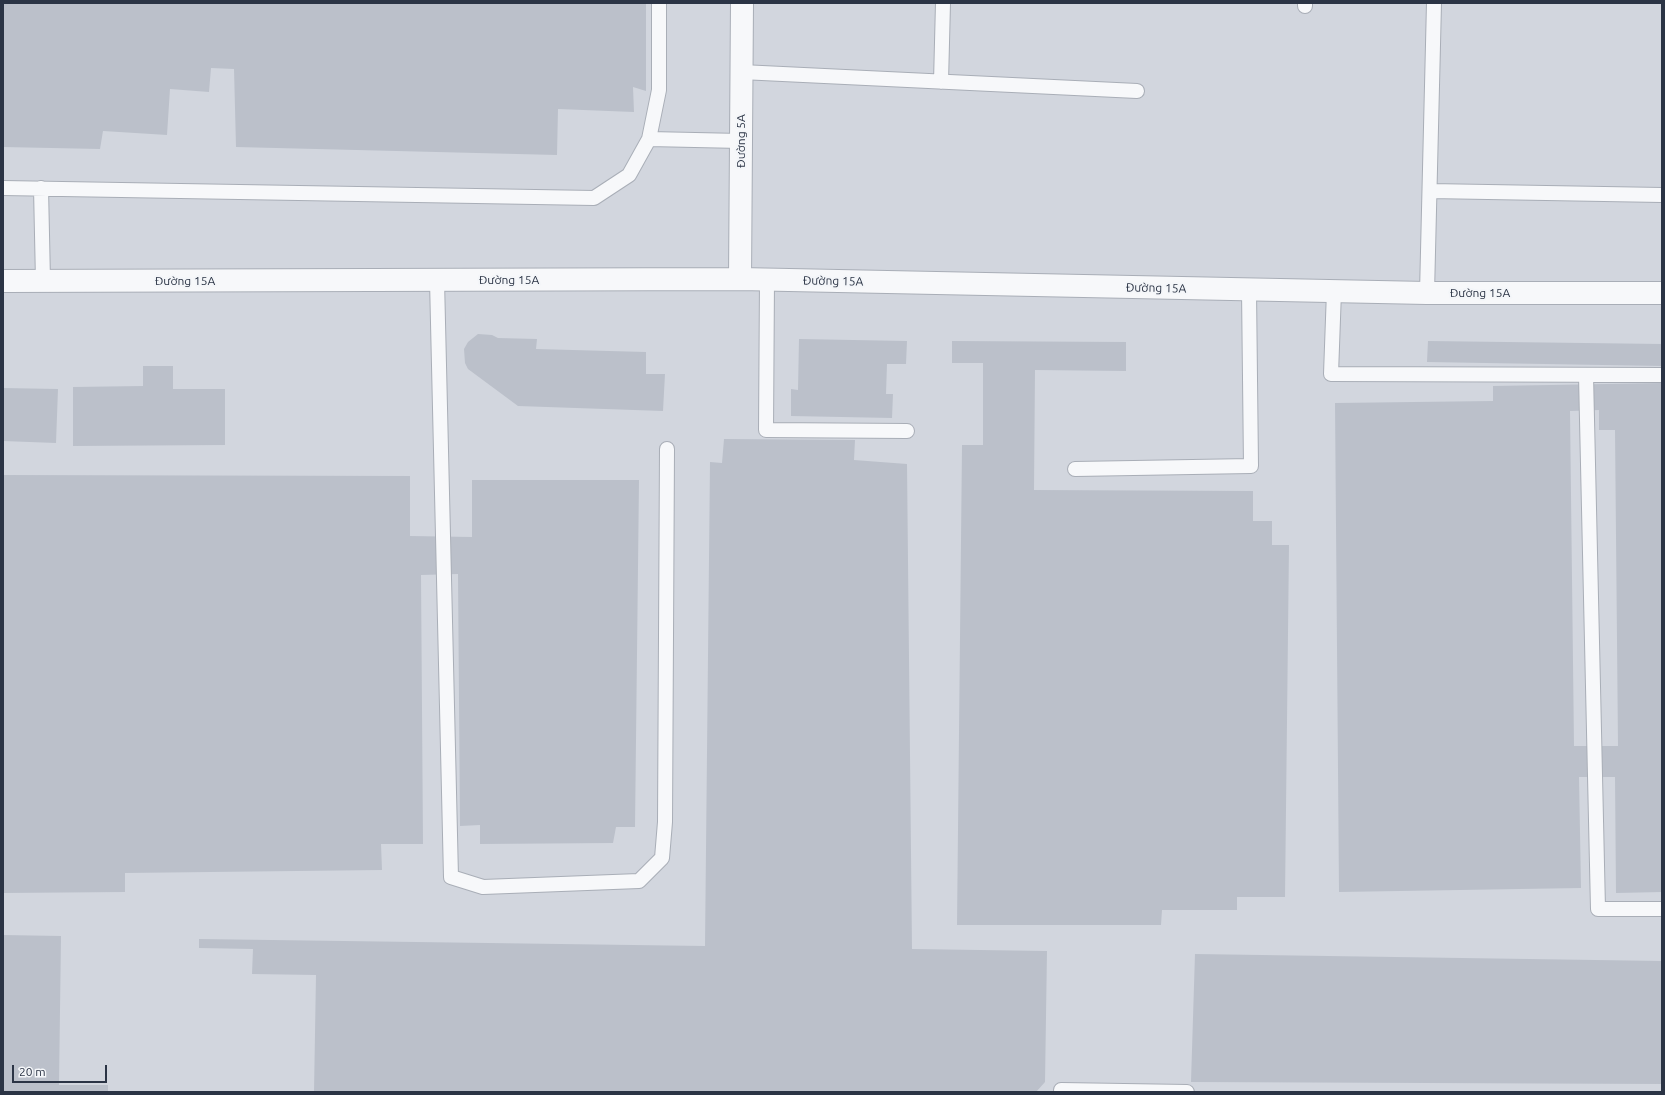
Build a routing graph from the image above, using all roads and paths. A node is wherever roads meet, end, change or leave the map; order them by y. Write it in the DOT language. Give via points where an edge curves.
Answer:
graph roads {
  1 [pos="659,3"];
  2 [pos="742,3"];
  3 [pos="943,3"];
  4 [pos="1434,3"];
  5 [pos="741,72"];
  6 [pos="941,82"];
  7 [pos="1137,91"];
  8 [pos="649,139"];
  9 [pos="741,141"];
  10 [pos="3,188"];
  11 [pos="41,188"];
  12 [pos="1430,191"];
  13 [pos="1662,195"];
  14 [pos="740,279"];
  15 [pos="437,280"];
  16 [pos="767,280"];
  17 [pos="3,281"];
  18 [pos="43,281"];
  19 [pos="1249,290"];
  20 [pos="1334,291"];
  21 [pos="1428,293"];
  22 [pos="1662,293"];
  23 [pos="1586,375"];
  24 [pos="1662,375"];
  25 [pos="907,431"];
  26 [pos="667,449"];
  27 [pos="1074,469"];
  28 [pos="1662,909"];
  29 [pos="1061,1090"];
  30 [pos="1187,1092"];
  1 -- 8 [label="lane" via="659,90"];
  2 -- 5 [label="street, Đường 5A"];
  3 -- 6 [label="lane"];
  4 -- 12 [label="lane"];
  5 -- 6 [label="lane"];
  5 -- 9 [label="street, Đường 5A"];
  6 -- 7 [label="lane"];
  8 -- 9 [label="lane"];
  8 -- 11 [label="lane" via="629,176 594,198"];
  9 -- 14 [label="street, Đường 5A"];
  10 -- 11 [label="lane"];
  11 -- 18 [label="lane"];
  12 -- 13 [label="lane"];
  12 -- 21 [label="lane"];
  14 -- 15 [label="street, Đường 15A"];
  14 -- 16 [label="street, Đường 15A"];
  15 -- 18 [label="street, Đường 15A"];
  15 -- 26 [label="lane" via="451,877 483,887 638,881 662,858 665,822"];
  16 -- 19 [label="street, Đường 15A"];
  16 -- 25 [label="lane" via="766,430"];
  17 -- 18 [label="street, Đường 15A"];
  19 -- 20 [label="street, Đường 15A"];
  19 -- 27 [label="lane" via="1251,466"];
  20 -- 21 [label="street, Đường 15A"];
  20 -- 23 [label="lane" via="1331,374"];
  21 -- 22 [label="street, Đường 15A"];
  23 -- 24 [label="lane"];
  23 -- 28 [label="lane" via="1598,909"];
  29 -- 30 [label="lane"];
}
